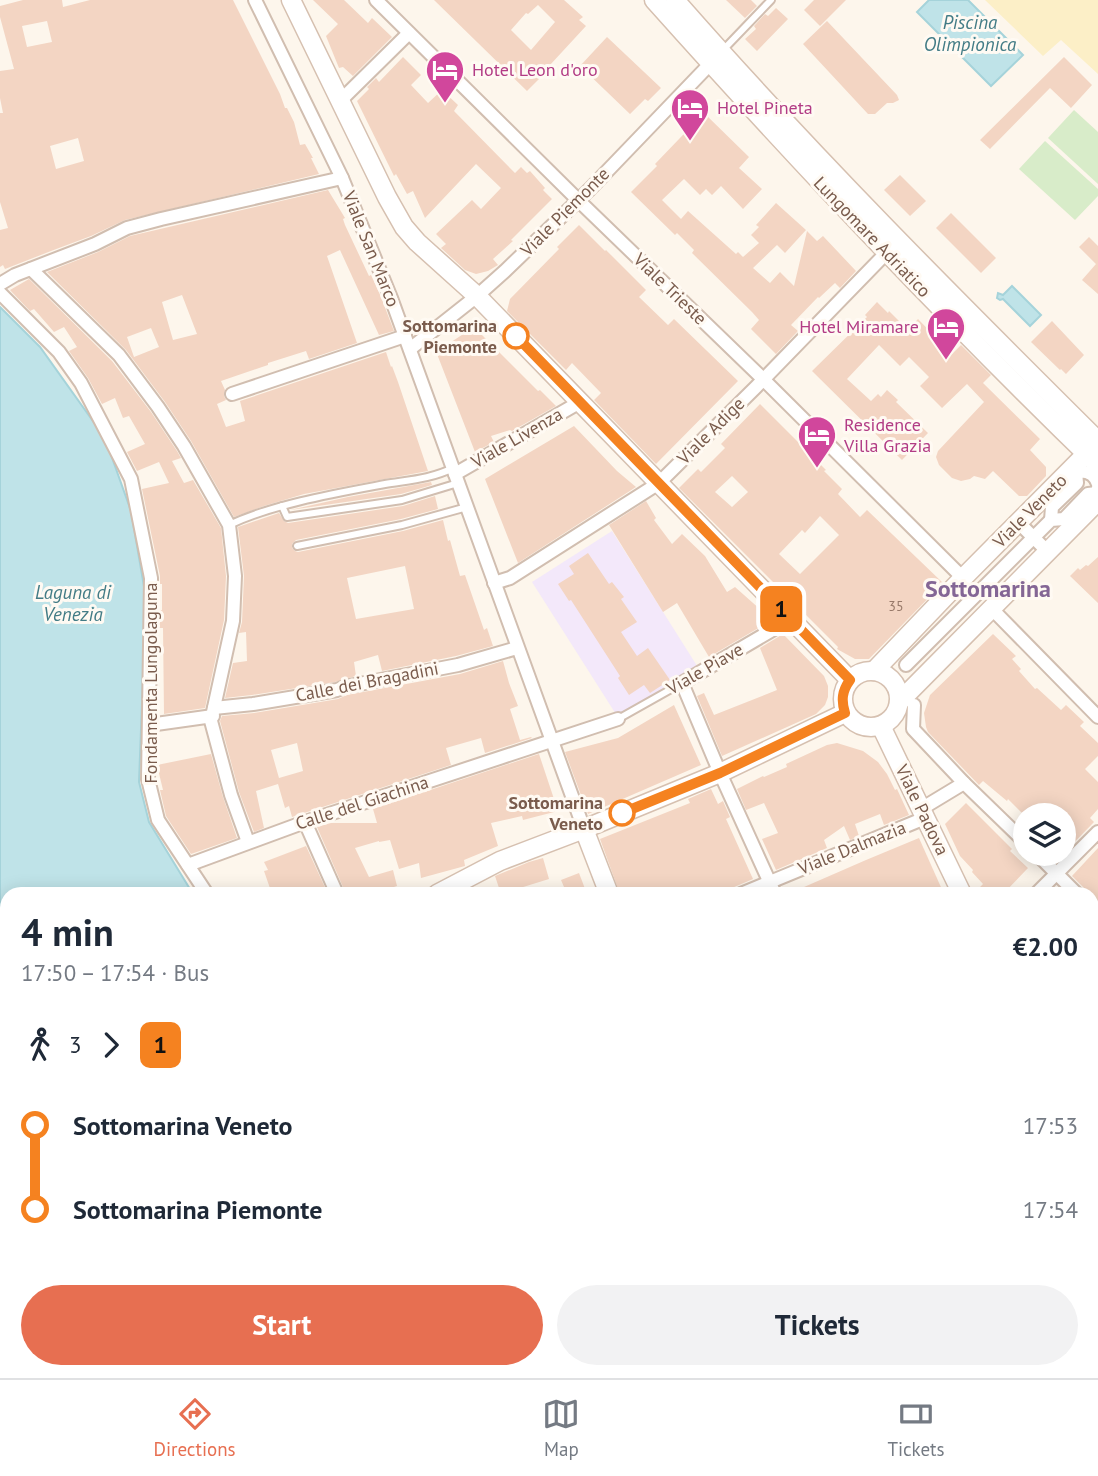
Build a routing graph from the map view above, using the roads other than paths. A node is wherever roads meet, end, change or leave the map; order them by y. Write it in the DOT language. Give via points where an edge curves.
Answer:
graph roads {
  1 [pos="255,0"];
  2 [pos="291,0"];
  3 [pos="376,0"];
  4 [pos="654,0"];
  5 [pos="675,0"];
  6 [pos="771,0"];
  7 [pos="410,33"];
  8 [pos="716,58"];
  9 [pos="340,101"];
  10 [pos="342,178"];
  11 [pos="578,200"];
  12 [pos="892,247"];
  13 [pos="31,269"];
  14 [pos="0,284"];
  15 [pos="0,293"];
  16 [pos="477,296"];
  17 [pos="404,336"];
  18 [pos="410,349"];
  19 [pos="763,379"];
  20 [pos="232,394"];
  21 [pos="580,402"];
  22 [pos="1095,451"];
  23 [pos="455,475"];
  24 [pos="659,483"];
  25 [pos="1098,486"];
  26 [pos="1098,501"];
  27 [pos="282,506"];
  28 [pos="467,507"];
  29 [pos="1051,520"];
  30 [pos="229,525"];
  31 [pos="1022,526"];
  32 [pos="1033,537"];
  33 [pos="297,546"];
  34 [pos="1044,548"];
  35 [pos="981,569"];
  36 [pos="963,578"];
  37 [pos="992,580"];
  38 [pos="494,583"];
  39 [pos="1002,590"];
  40 [pos="952,598"];
  41 [pos="961,610"];
  42 [pos="992,610"];
  43 [pos="974,618"];
  44 [pos="791,619"];
  45 [pos="920,630"];
  46 [pos="931,640"];
  47 [pos="517,648"];
  48 [pos="942,651"];
  49 [pos="895,655"];
  50 [pos="906,665"];
  51 [pos="874,671"];
  52 [pos="916,676"];
  53 [pos="850,680"];
  54 [pos="682,683"];
  55 [pos="907,704"];
  56 [pos="213,712"];
  57 [pos="845,713"];
  58 [pos="1098,716"];
  59 [pos="618,719"];
  60 [pos="149,725"];
  61 [pos="881,726"];
  62 [pos="552,743"];
  63 [pos="720,773"];
  64 [pos="964,783"];
  65 [pos="923,813"];
  66 [pos="305,822"];
  67 [pos="584,829"];
  68 [pos="1013,830"];
  69 [pos="1098,832"];
  70 [pos="248,842"];
  71 [pos="188,865"];
  72 [pos="1049,866"];
  73 [pos="1056,873"];
  74 [pos="770,881"];
  75 [pos="202,887"];
  76 [pos="334,887"];
  77 [pos="450,887"];
  78 [pos="606,887"];
  79 [pos="757,887"];
  80 [pos="772,887"];
  81 [pos="958,887"];
  82 [pos="1043,887"];
  83 [pos="1070,887"];
  1 -- 10 [label="street, Viale San Marco"];
  2 -- 9 [label="street, Viale San Marco"];
  3 -- 7 [label="street, Viale Trieste"];
  4 -- 8 [label="street, Lungomare Adriatico"];
  5 -- 8 [label="street, Lungomare Adriatico"];
  6 -- 8 [label="lane"];
  7 -- 9 [label="street"];
  7 -- 11 [label="street, Viale Trieste"];
  8 -- 11 [label="street, Viale Piemonte"];
  8 -- 12 [label="street, Lungomare Adriatico"];
  9 -- 16 [label="street, Viale San Marco" via="404,227"];
  10 -- 13 [label="street" via="127,228"];
  10 -- 17 [label="street, Viale San Marco"];
  11 -- 16 [label="street, Viale Piemonte"];
  11 -- 19 [label="street, Viale Trieste"];
  12 -- 19 [label="street, Viale Adige"];
  12 -- 22 [label="street, Lungomare Adriatico"];
  13 -- 14 [label="street"];
  13 -- 30 [label="street" via="119,355 184,446"];
  15 -- 60 [label="street, Fondamenta Lungolaguna" via="59,352 81,383 131,478 151,578"];
  16 -- 18 [label="street, Viale Piemonte"];
  16 -- 21 [label="street, Viale San Marco"];
  17 -- 18 [label="street, Viale San Marco"];
  17 -- 20 [label="street"];
  18 -- 23 [label="street, Viale San Marco"];
  19 -- 24 [label="street, Viale Adige"];
  19 -- 36 [label="street, Viale Trieste"];
  21 -- 23 [label="street, Viale Livenza"];
  21 -- 24 [label="street, Viale San Marco"];
  22 -- 36 [label="street, Viale Veneto"];
  23 -- 27 [label="lane" via="379,485"];
  23 -- 27 [label="lane" via="402,500 296,517 287,517"];
  23 -- 28 [label="street, Viale San Marco"];
  24 -- 38 [label="street, Viale Adige" via="510,578"];
  24 -- 44 [label="street, Viale San Marco"];
  25 -- 29 [label="street" via="1097,493 1088,494 1064,519"];
  25 -- 29 [label="street" via="1088,472 1076,472 1077,483 1052,507"];
  26 -- 42 [label="street"];
  27 -- 30 [label="lane"];
  28 -- 33 [label="lane"];
  28 -- 38 [label="street, Viale San Marco"];
  29 -- 32 [label="street"];
  30 -- 56 [label="street" via="235,576 233,621"];
  31 -- 32 [label="street"];
  32 -- 34 [label="street"];
  32 -- 37 [label="street"];
  35 -- 37 [label="street"];
  36 -- 51 [label="street, Viale Veneto"];
  37 -- 39 [label="street"];
  37 -- 41 [label="street"];
  38 -- 47 [label="street, Viale San Marco"];
  40 -- 41 [label="street"];
  41 -- 43 [label="street"];
  41 -- 46 [label="street"];
  42 -- 55 [label="street"];
  42 -- 58 [label="street"];
  44 -- 53 [label="street, Viale San Marco"];
  44 -- 54 [label="street, Viale Piave"];
  45 -- 46 [label="street"];
  46 -- 48 [label="street"];
  46 -- 50 [label="street"];
  47 -- 56 [label="street, Calle dei Bragadini" via="458,665"];
  47 -- 62 [label="street, Viale San Marco"];
  49 -- 50 [label="street"];
  50 -- 52 [label="street"];
  51 -- 53 [label="street"];
  51 -- 55 [label="street" via="893,681"];
  53 -- 57 [label="street" via="842,695"];
  54 -- 59 [label="lane, Viale Piave"];
  54 -- 63 [label="street"];
  55 -- 61 [label="street"];
  55 -- 64 [label="street" via="912,729"];
  56 -- 60 [label="street, Calle dei Bragadini"];
  56 -- 70 [label="street" via="211,722"];
  57 -- 61 [label="street" via="861,726"];
  57 -- 63 [label="street"];
  59 -- 62 [label="street, Calle del Giachina"];
  60 -- 71 [label="street, Fondamenta Lungolaguna" via="148,779 158,820"];
  61 -- 65 [label="street, Viale Padova"];
  62 -- 66 [label="street, Calle del Giachina"];
  62 -- 67 [label="street, Viale San Marco"];
  63 -- 67 [label="street"];
  63 -- 74 [label="street"];
  64 -- 65 [label="street, Viale Dalmazia"];
  64 -- 68 [label="street"];
  65 -- 74 [label="street, Viale Dalmazia"];
  65 -- 81 [label="street, Viale Padova"];
  66 -- 70 [label="street, Calle del Giachina"];
  66 -- 76 [label="street"];
  67 -- 77 [label="street" via="500,861"];
  67 -- 78 [label="street, Viale San Marco"];
  69 -- 73 [label="street"];
  70 -- 71 [label="street, Calle del Giachina"];
  71 -- 75 [label="street, Fondamenta Lungolaguna"];
  72 -- 73 [label="street"];
  73 -- 82 [label="street"];
  73 -- 83 [label="street"];
  74 -- 79 [label="street, Viale Dalmazia"];
  74 -- 80 [label="street"];
}
